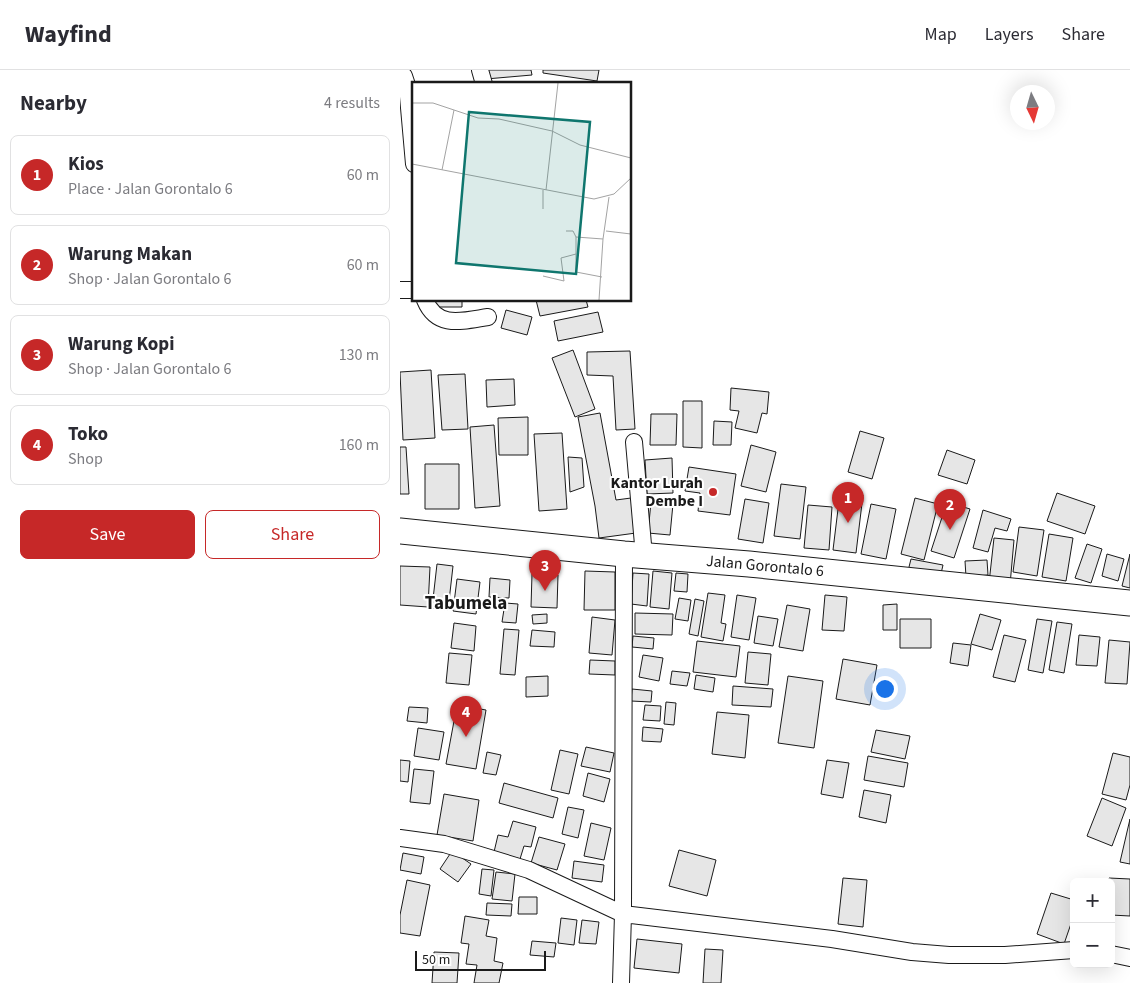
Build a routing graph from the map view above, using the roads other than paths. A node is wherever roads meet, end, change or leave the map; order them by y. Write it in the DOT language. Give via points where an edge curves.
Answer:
graph roads {
  1 [pos="400,74"];
  2 [pos="412,139"];
  3 [pos="426,301"];
  4 [pos="488,317"];
  5 [pos="634,442"];
  6 [pos="400,531"];
  7 [pos="634,555"];
  8 [pos="1130,603"];
  9 [pos="400,838"];
  10 [pos="623,914"];
  11 [pos="1070,950"];
  12 [pos="1115,955"];
  13 [pos="1130,958"];
  14 [pos="621,983"];
  1 -- 2 [label="street" via="404,76 408,90"];
  3 -- 4 [label="street" via="433,314 445,320 457,322"];
  5 -- 7 [label="street"];
  6 -- 7 [label="main road, Jalan Gorontalo 6"];
  7 -- 8 [label="main road, Jalan Gorontalo 6"];
  7 -- 10 [label="street"];
  9 -- 10 [label="street" via="444,844 530,870"];
  10 -- 11 [label="street" via="949,955"];
  10 -- 14 [label="street"];
  12 -- 13 [label="street"];
}
